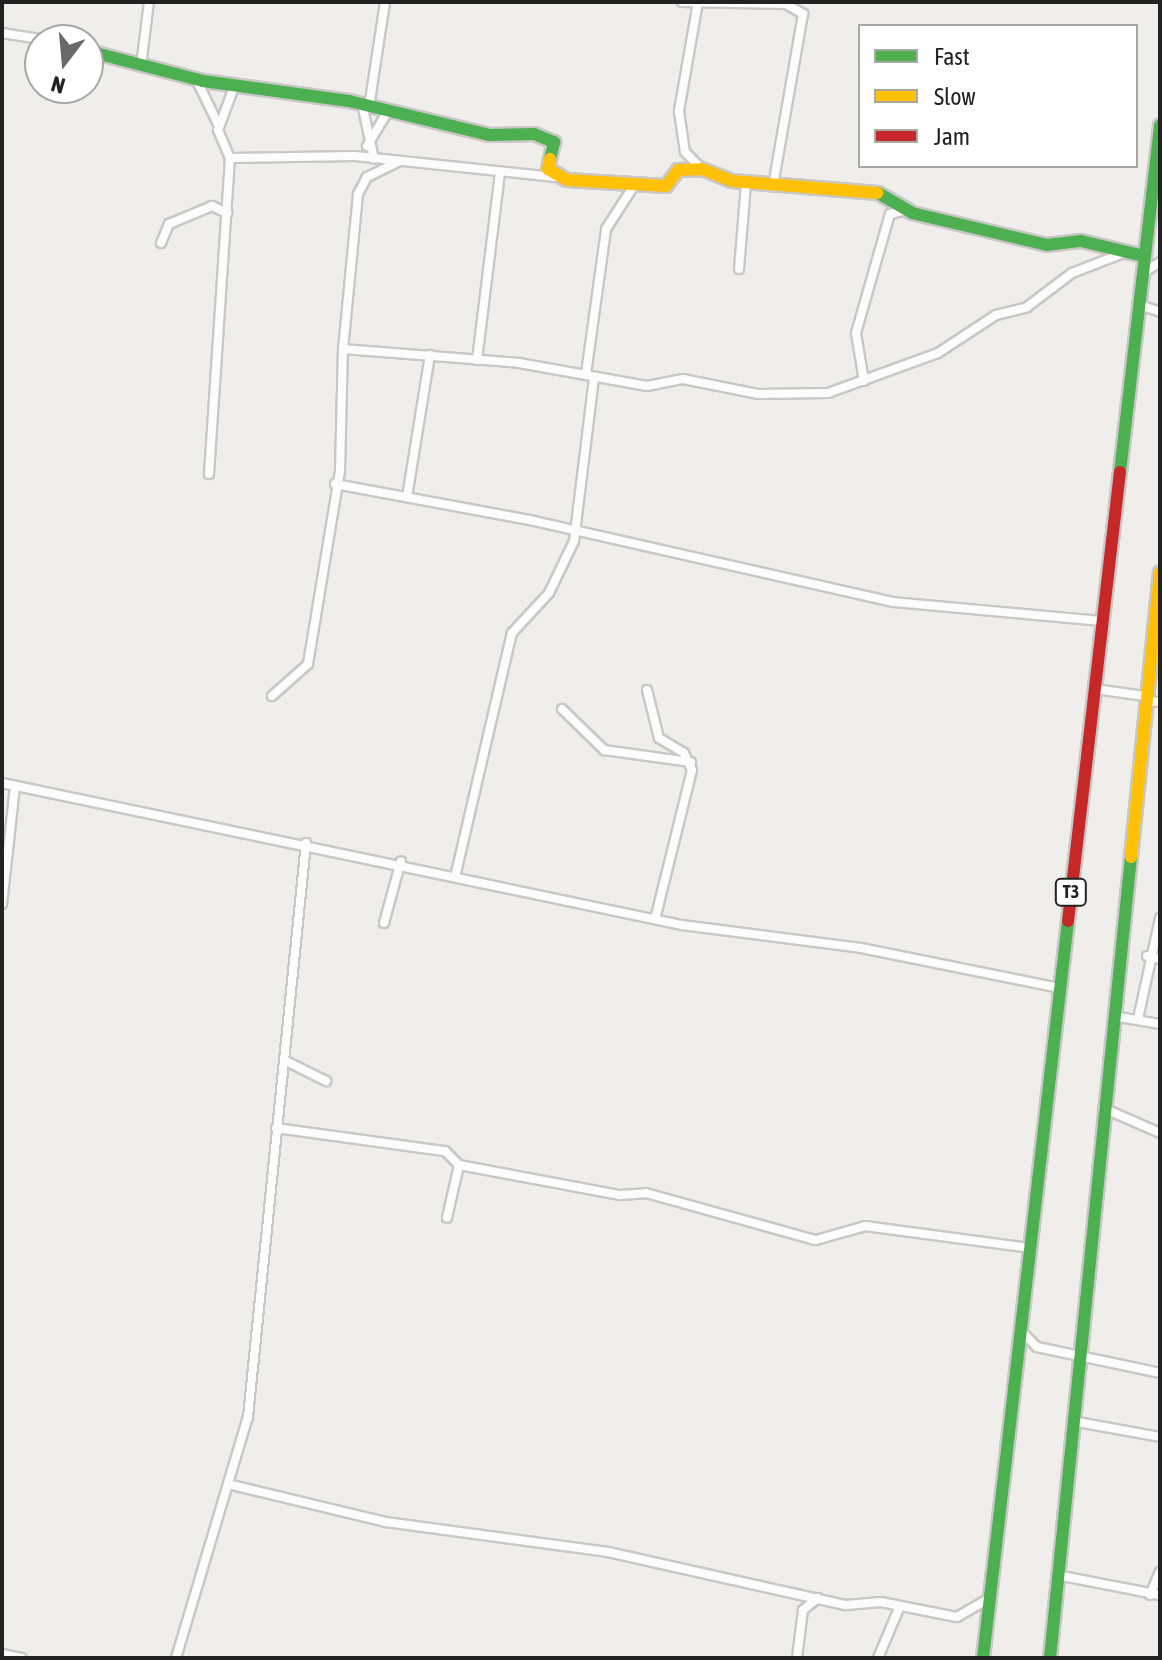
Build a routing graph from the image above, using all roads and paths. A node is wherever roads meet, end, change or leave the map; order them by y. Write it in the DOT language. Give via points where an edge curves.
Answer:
graph roads {
  1 [pos="149,2"];
  2 [pos="385,2"];
  3 [pos="682,2"];
  4 [pos="698,3"];
  5 [pos="783,3"];
  6 [pos="2,33"];
  7 [pos="24,36"];
  8 [pos="104,56"];
  9 [pos="141,66"];
  10 [pos="196,79"];
  11 [pos="234,87"];
  12 [pos="366,106"];
  13 [pos="387,113"];
  14 [pos="218,124"];
  15 [pos="1160,125"];
  16 [pos="366,149"];
  17 [pos="230,158"];
  18 [pos="374,159"];
  19 [pos="398,162"];
  20 [pos="702,169"];
  21 [pos="500,173"];
  22 [pos="556,177"];
  23 [pos="746,183"];
  24 [pos="636,184"];
  25 [pos="773,186"];
  26 [pos="907,210"];
  27 [pos="227,213"];
  28 [pos="161,243"];
  29 [pos="1126,252"];
  30 [pos="1144,256"];
  31 [pos="1160,262"];
  32 [pos="739,269"];
  33 [pos="1142,274"];
  34 [pos="1140,305"];
  35 [pos="1160,312"];
  36 [pos="343,349"];
  37 [pos="430,355"];
  38 [pos="477,360"];
  39 [pos="590,377"];
  40 [pos="864,381"];
  41 [pos="209,474"];
  42 [pos="335,484"];
  43 [pos="407,497"];
  44 [pos="575,533"];
  45 [pos="1160,572"];
  46 [pos="1104,621"];
  47 [pos="1094,689"];
  48 [pos="647,690"];
  49 [pos="272,696"];
  50 [pos="1146,699"];
  51 [pos="1160,702"];
  52 [pos="562,709"];
  53 [pos="691,762"];
  54 [pos="2,783"];
  55 [pos="15,786"];
  56 [pos="306,843"];
  57 [pos="401,861"];
  58 [pos="456,873"];
  59 [pos="2,898"];
  60 [pos="1160,918"];
  61 [pos="655,919"];
  62 [pos="384,923"];
  63 [pos="1147,956"];
  64 [pos="1160,959"];
  65 [pos="1059,988"];
  66 [pos="1113,1016"];
  67 [pos="1138,1019"];
  68 [pos="1160,1024"];
  69 [pos="286,1061"];
  70 [pos="326,1081"];
  71 [pos="1102,1108"];
  72 [pos="276,1128"];
  73 [pos="1160,1133"];
  74 [pos="459,1165"];
  75 [pos="447,1218"];
  76 [pos="1022,1247"];
  77 [pos="1021,1332"];
  78 [pos="1077,1352"];
  79 [pos="1160,1373"];
  80 [pos="1071,1421"];
  81 [pos="1160,1437"];
  82 [pos="232,1485"];
  83 [pos="1160,1572"];
  84 [pos="1057,1575"];
  85 [pos="1155,1595"];
  86 [pos="990,1597"];
  87 [pos="818,1598"];
  88 [pos="900,1606"];
  89 [pos="2,1654"];
  90 [pos="22,1658"];
  91 [pos="176,1658"];
  92 [pos="797,1658"];
  93 [pos="878,1658"];
  94 [pos="983,1658"];
  95 [pos="1050,1658"];
  1 -- 9 [label="street"];
  2 -- 12 [label="street"];
  3 -- 4 [label="street"];
  4 -- 5 [label="street"];
  4 -- 20 [label="street" via="679,111 685,152"];
  5 -- 25 [label="street" via="803,18"];
  6 -- 7 [label="street"];
  8 -- 9 [label="main road"];
  9 -- 10 [label="main road"];
  10 -- 11 [label="main road"];
  10 -- 14 [label="street"];
  11 -- 12 [label="main road"];
  11 -- 14 [label="street"];
  12 -- 13 [label="main road"];
  12 -- 16 [label="street"];
  13 -- 16 [label="street"];
  13 -- 22 [label="main road" via="551,140 547,162"];
  14 -- 17 [label="street"];
  15 -- 30 [label="main road, T3"];
  16 -- 18 [label="street"];
  17 -- 18 [label="street"];
  17 -- 27 [label="street"];
  18 -- 19 [label="street"];
  19 -- 21 [label="street"];
  19 -- 36 [label="street" via="367,177 358,194"];
  20 -- 23 [label="main road"];
  20 -- 24 [label="main road" via="678,170 666,186"];
  21 -- 22 [label="street"];
  21 -- 38 [label="street"];
  22 -- 24 [label="main road"];
  23 -- 25 [label="main road"];
  23 -- 32 [label="street"];
  24 -- 39 [label="street" via="606,229"];
  25 -- 26 [label="main road" via="886,194"];
  26 -- 29 [label="main road" via="1047,245 1081,241"];
  26 -- 40 [label="street" via="890,214 856,333"];
  27 -- 28 [label="street" via="212,206 169,224"];
  27 -- 41 [label="street"];
  29 -- 30 [label="main road"];
  29 -- 40 [label="street" via="1072,273 1027,307 996,315 938,353"];
  30 -- 33 [label="main road, T3"];
  31 -- 33 [label="street"];
  33 -- 34 [label="main road, T3"];
  34 -- 35 [label="street"];
  34 -- 46 [label="main road, T3"];
  36 -- 37 [label="street"];
  36 -- 42 [label="street"];
  37 -- 38 [label="street"];
  37 -- 43 [label="street"];
  38 -- 39 [label="street"];
  39 -- 40 [label="street" via="653,386 683,379 775,394 828,393"];
  39 -- 44 [label="street"];
  42 -- 43 [label="street"];
  42 -- 49 [label="street" via="308,664"];
  43 -- 44 [label="street"];
  44 -- 46 [label="street" via="893,602"];
  44 -- 58 [label="street" via="549,593 512,633"];
  45 -- 50 [label="main road"];
  46 -- 47 [label="main road, T3"];
  47 -- 50 [label="street"];
  47 -- 65 [label="main road, T3"];
  48 -- 53 [label="street" via="659,738"];
  50 -- 51 [label="street"];
  50 -- 66 [label="main road"];
  52 -- 53 [label="street" via="604,750"];
  53 -- 61 [label="street" via="690,791"];
  54 -- 55 [label="street"];
  55 -- 56 [label="street"];
  55 -- 59 [label="street"];
  56 -- 57 [label="street"];
  56 -- 69 [label="street"];
  57 -- 58 [label="street"];
  57 -- 62 [label="street"];
  58 -- 61 [label="street"];
  60 -- 63 [label="street"];
  61 -- 65 [label="street" via="888,953"];
  63 -- 64 [label="street"];
  63 -- 67 [label="street"];
  65 -- 77 [label="main road, T3"];
  66 -- 67 [label="street"];
  66 -- 71 [label="main road"];
  67 -- 68 [label="street"];
  69 -- 70 [label="street"];
  69 -- 72 [label="street"];
  71 -- 73 [label="street"];
  71 -- 78 [label="main road"];
  72 -- 74 [label="street" via="445,1151"];
  72 -- 82 [label="street" via="256,1299 259,1337"];
  74 -- 75 [label="street"];
  74 -- 76 [label="street" via="485,1164 620,1195 646,1193 816,1240 865,1226"];
  77 -- 78 [label="street" via="1037,1347"];
  77 -- 86 [label="main road, T3"];
  78 -- 79 [label="street"];
  78 -- 80 [label="main road"];
  80 -- 81 [label="street"];
  80 -- 84 [label="main road"];
  82 -- 87 [label="street" via="386,1522 608,1552"];
  82 -- 91 [label="street"];
  83 -- 85 [label="street"];
  84 -- 85 [label="street"];
  84 -- 95 [label="main road"];
  86 -- 88 [label="street" via="957,1617"];
  86 -- 94 [label="main road, T3"];
  87 -- 88 [label="street"];
  87 -- 92 [label="street" via="803,1610"];
  88 -- 93 [label="street"];
  89 -- 90 [label="street"];
}
